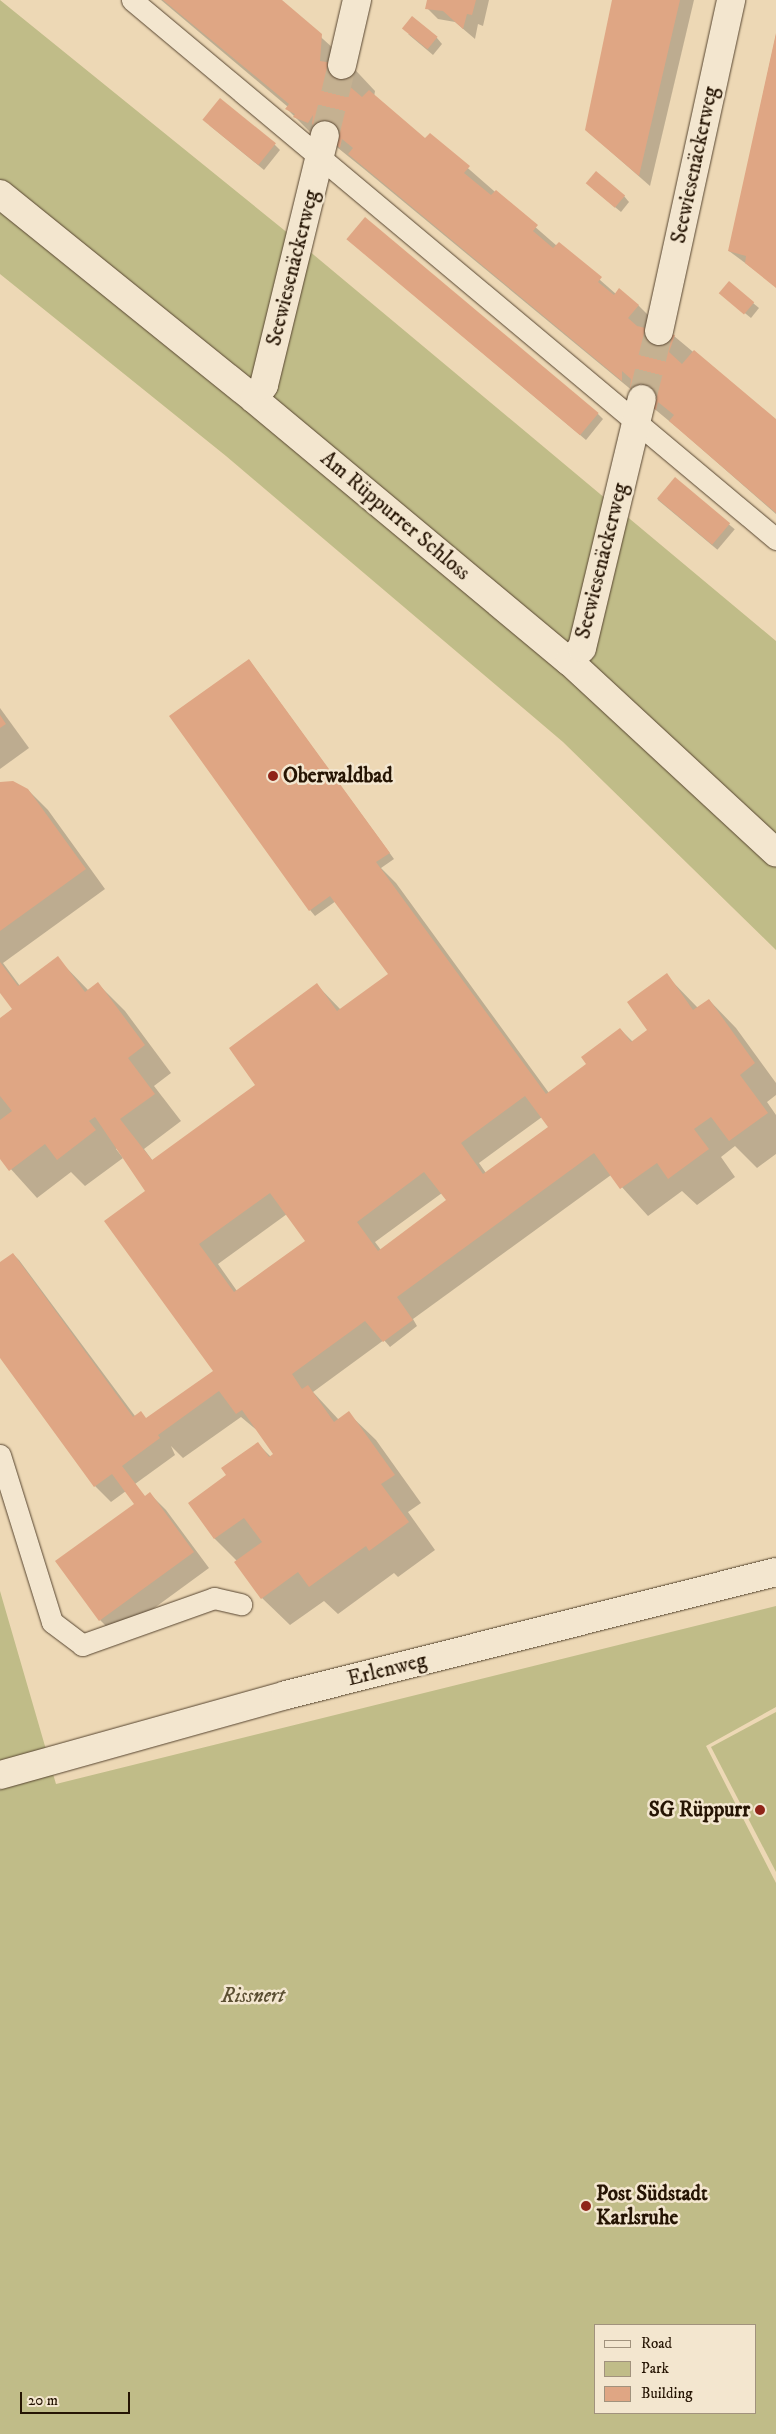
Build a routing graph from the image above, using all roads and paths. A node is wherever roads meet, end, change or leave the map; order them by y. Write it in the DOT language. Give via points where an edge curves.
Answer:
graph roads {
  1 [pos="132,0"];
  2 [pos="357,0"];
  3 [pos="731,0"];
  4 [pos="342,65"];
  5 [pos="322,146"];
  6 [pos="0,194"];
  7 [pos="659,331"];
  8 [pos="254,399"];
  9 [pos="639,411"];
  10 [pos="776,538"];
  11 [pos="569,661"];
  12 [pos="776,853"];
  13 [pos="0,1455"];
  14 [pos="776,1572"];
  15 [pos="241,1604"];
  16 [pos="0,1775"];
  1 -- 5 [label="lane"];
  2 -- 4 [label="street"];
  3 -- 7 [label="street, Seewiesenäckerweg"];
  5 -- 8 [label="street, Seewiesenäckerweg" via="264,385"];
  5 -- 9 [label="lane"];
  6 -- 8 [label="street, Am Rüppurrer Schloss"];
  8 -- 11 [label="street, Am Rüppurrer Schloss"];
  9 -- 10 [label="lane"];
  9 -- 11 [label="street, Seewiesenäckerweg" via="582,648"];
  11 -- 12 [label="street, Am Rüppurrer Schloss"];
  13 -- 15 [label="lane" via="52,1622 82,1645 214,1598"];
  14 -- 16 [label="street, Erlenweg" via="286,1695"];
}
